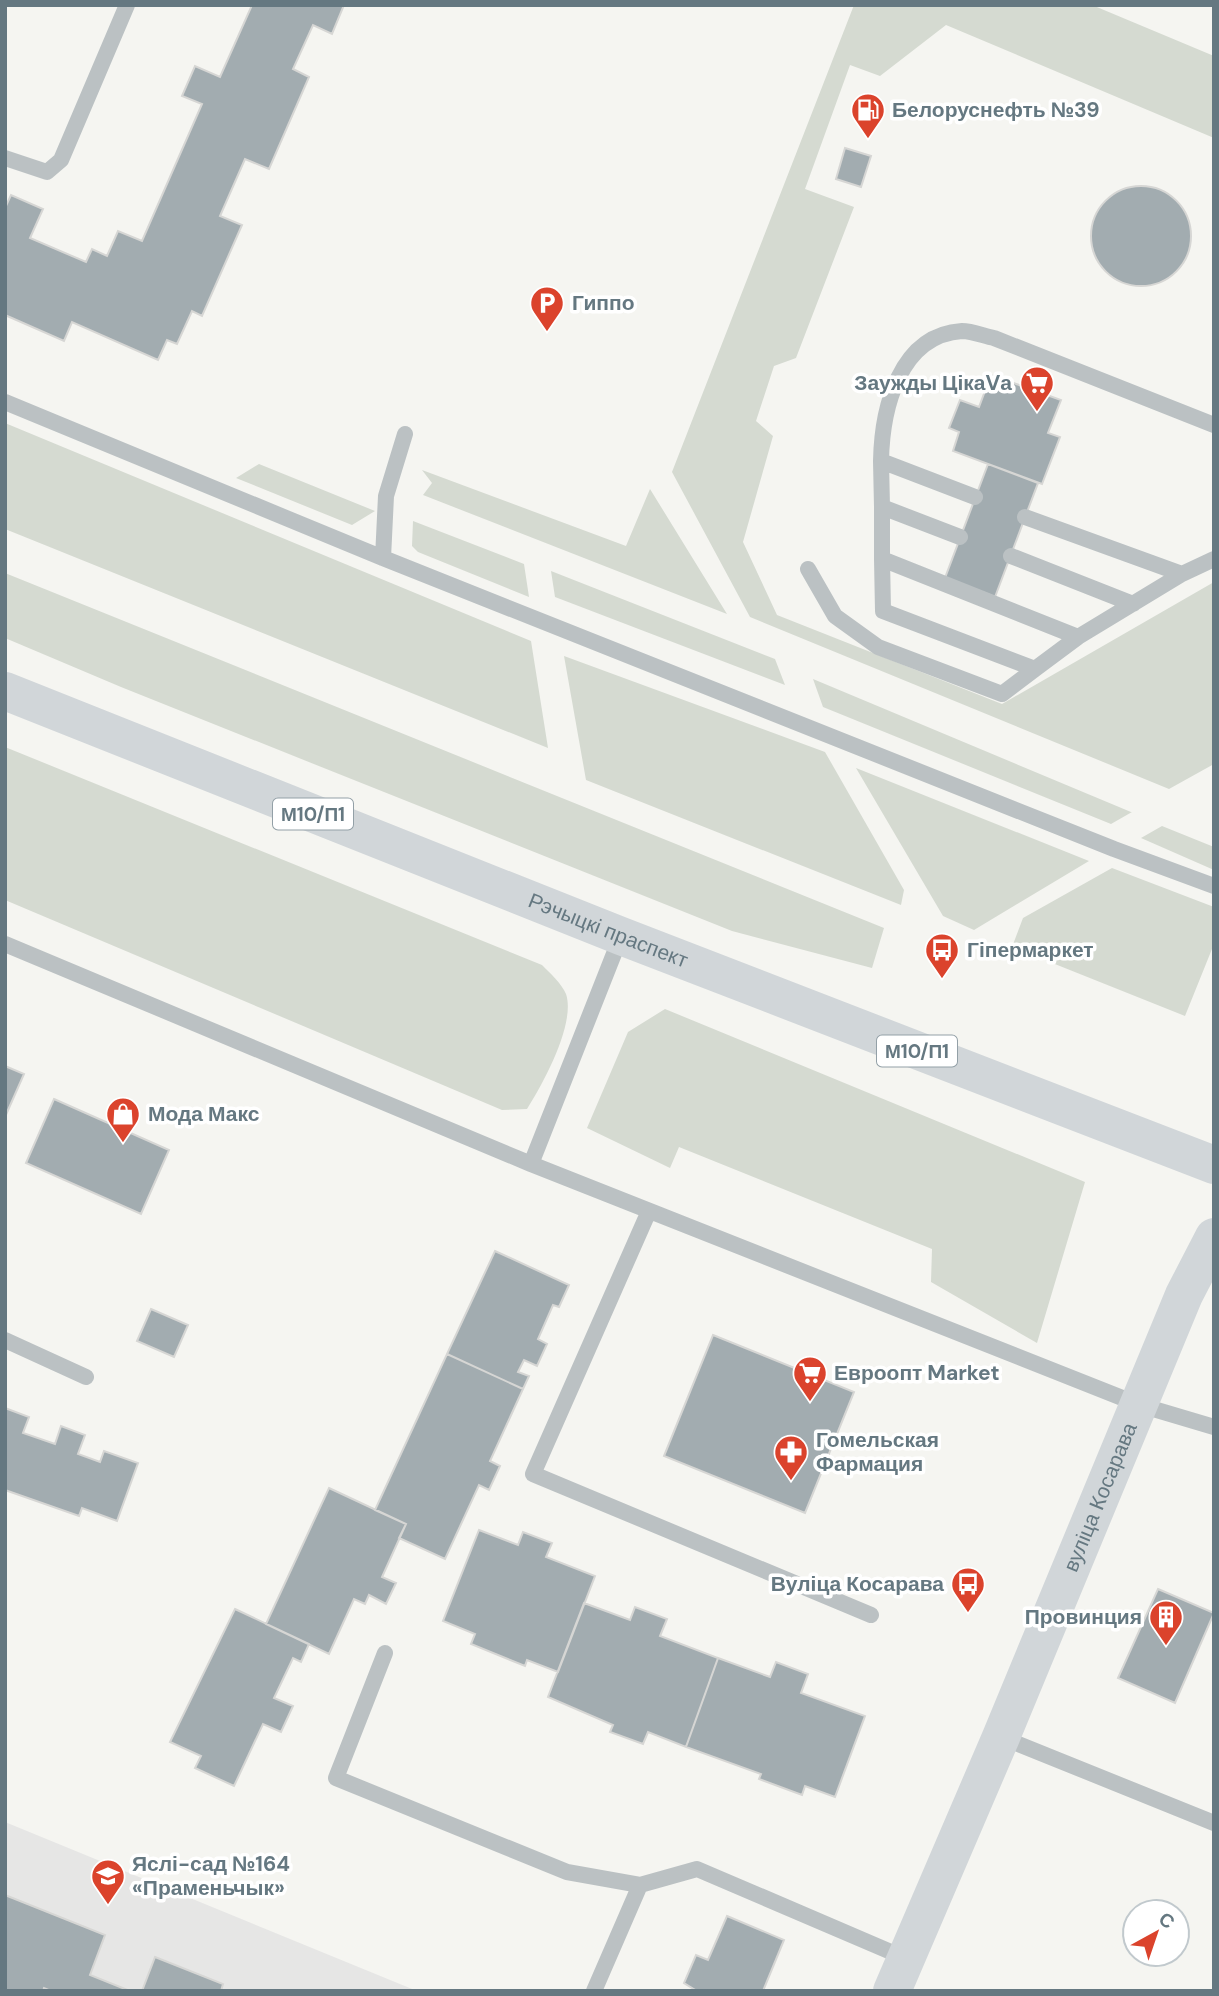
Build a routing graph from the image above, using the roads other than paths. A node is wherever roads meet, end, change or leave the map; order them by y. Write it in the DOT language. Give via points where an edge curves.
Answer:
graph roads {
  1 [pos="127,5"];
  2 [pos="5,158"];
  3 [pos="5,402"];
  4 [pos="1214,425"];
  5 [pos="405,435"];
  6 [pos="881,461"];
  7 [pos="975,497"];
  8 [pos="882,507"];
  9 [pos="1025,517"];
  10 [pos="960,537"];
  11 [pos="1011,556"];
  12 [pos="383,558"];
  13 [pos="882,559"];
  14 [pos="1214,559"];
  15 [pos="807,569"];
  16 [pos="1182,574"];
  17 [pos="1133,604"];
  18 [pos="1078,637"];
  19 [pos="1035,669"];
  20 [pos="5,691"];
  21 [pos="1214,886"];
  22 [pos="621,936"];
  23 [pos="5,944"];
  24 [pos="531,1164"];
  25 [pos="1214,1165"];
  26 [pos="649,1211"];
  27 [pos="1214,1237"];
  28 [pos="5,1340"];
  29 [pos="86,1377"];
  30 [pos="1140,1405"];
  31 [pos="1214,1427"];
  32 [pos="871,1615"];
  33 [pos="385,1653"];
  34 [pos="1001,1737"];
  35 [pos="1214,1823"];
  36 [pos="640,1885"];
  37 [pos="899,1975"];
  38 [pos="593,1991"];
  1 -- 2 [label="lane" via="61,160 47,172"];
  3 -- 12 [label="lane"];
  4 -- 6 [label="lane" via="994,338 964,331 932,338 904,364 882,431"];
  5 -- 12 [label="lane" via="386,496"];
  6 -- 7 [label="lane"];
  6 -- 8 [label="lane"];
  8 -- 10 [label="lane"];
  8 -- 13 [label="lane"];
  9 -- 16 [label="lane"];
  11 -- 17 [label="lane"];
  12 -- 21 [label="lane"];
  13 -- 18 [label="lane"];
  13 -- 19 [label="lane" via="883,611"];
  14 -- 16 [label="lane"];
  15 -- 19 [label="lane" via="835,616 878,647 1002,694"];
  16 -- 17 [label="lane"];
  17 -- 18 [label="lane"];
  18 -- 19 [label="lane"];
  20 -- 22 [label="main road, Рэчыцкі праспект / М10/П1"];
  22 -- 24 [label="lane"];
  22 -- 25 [label="main road, Рэчыцкі праспект / М10/П1"];
  23 -- 24 [label="lane"];
  24 -- 26 [label="lane"];
  26 -- 30 [label="lane"];
  26 -- 32 [label="lane" via="533,1474"];
  27 -- 30 [label="main road, вуліца Косарава" via="1184,1295"];
  28 -- 29 [label="lane"];
  30 -- 31 [label="lane"];
  30 -- 34 [label="main road, вуліца Косарава"];
  33 -- 36 [label="lane" via="336,1778 567,1872"];
  34 -- 35 [label="lane"];
  34 -- 37 [label="main road, вуліца Косарава"];
  36 -- 37 [label="lane" via="697,1869"];
  36 -- 38 [label="lane"];
}
